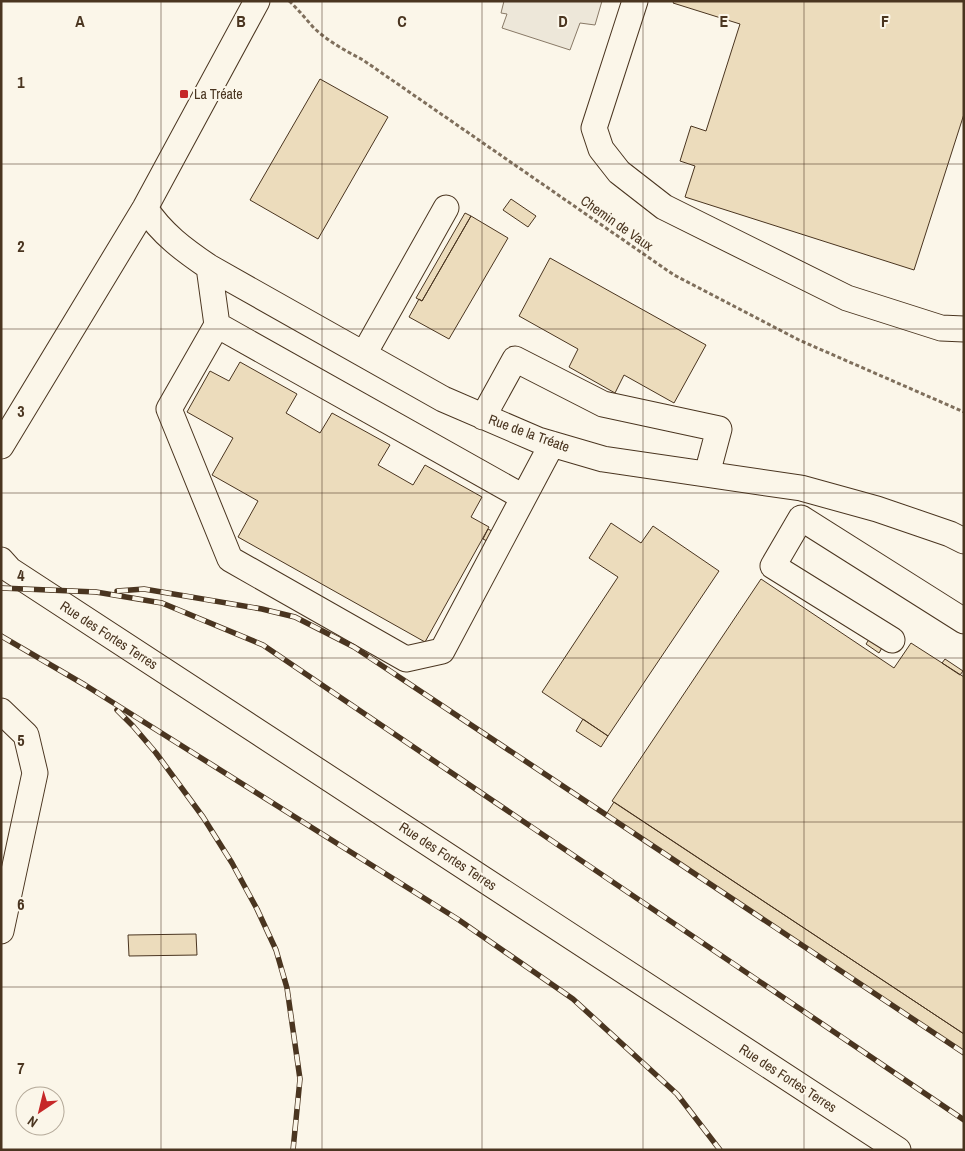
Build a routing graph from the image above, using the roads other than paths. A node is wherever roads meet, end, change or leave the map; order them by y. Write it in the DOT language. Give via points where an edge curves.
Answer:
graph roads {
  1 [pos="257,1"];
  2 [pos="635,1"];
  3 [pos="145,208"];
  4 [pos="446,208"];
  5 [pos="209,267"];
  6 [pos="217,325"];
  7 [pos="964,329"];
  8 [pos="364,354"];
  9 [pos="483,416"];
  10 [pos="552,444"];
  11 [pos="1,446"];
  12 [pos="707,474"];
  13 [pos="801,488"];
  14 [pos="524,497"];
  15 [pos="802,518"];
  16 [pos="964,541"];
  17 [pos="1,560"];
  18 [pos="964,621"];
  19 [pos="892,640"];
  20 [pos="1,711"];
  21 [pos="1,931"];
  22 [pos="881,1146"];
  1 -- 3 [label="street"];
  2 -- 7 [label="street" via="594,128 600,148 619,172 664,207 847,298 941,328"];
  3 -- 5 [label="street, Rue de la Tréate" via="177,245"];
  3 -- 11 [label="street"];
  4 -- 8 [label="street"];
  5 -- 6 [label="street"];
  5 -- 8 [label="street, Rue de la Tréate"];
  6 -- 14 [label="street"];
  6 -- 14 [label="street" via="169,409 230,559 398,654 406,658 442,651"];
  8 -- 9 [label="street, Rue de la Tréate" via="443,400"];
  9 -- 10 [label="street, Rue de la Tréate"];
  9 -- 12 [label="street" via="515,359 604,404 719,429"];
  10 -- 12 [label="street, Rue de la Tréate" via="603,459"];
  10 -- 14 [label="street"];
  12 -- 13 [label="street, Rue de la Tréate"];
  13 -- 15 [label="street"];
  13 -- 16 [label="street, Rue de la Tréate" via="877,509"];
  15 -- 18 [label="street"];
  15 -- 19 [label="street" via="773,566"];
  17 -- 22 [label="street, Rue des Fortes Terres" via="10,570"];
  20 -- 21 [label="street" via="26,736 35,774"];
}
